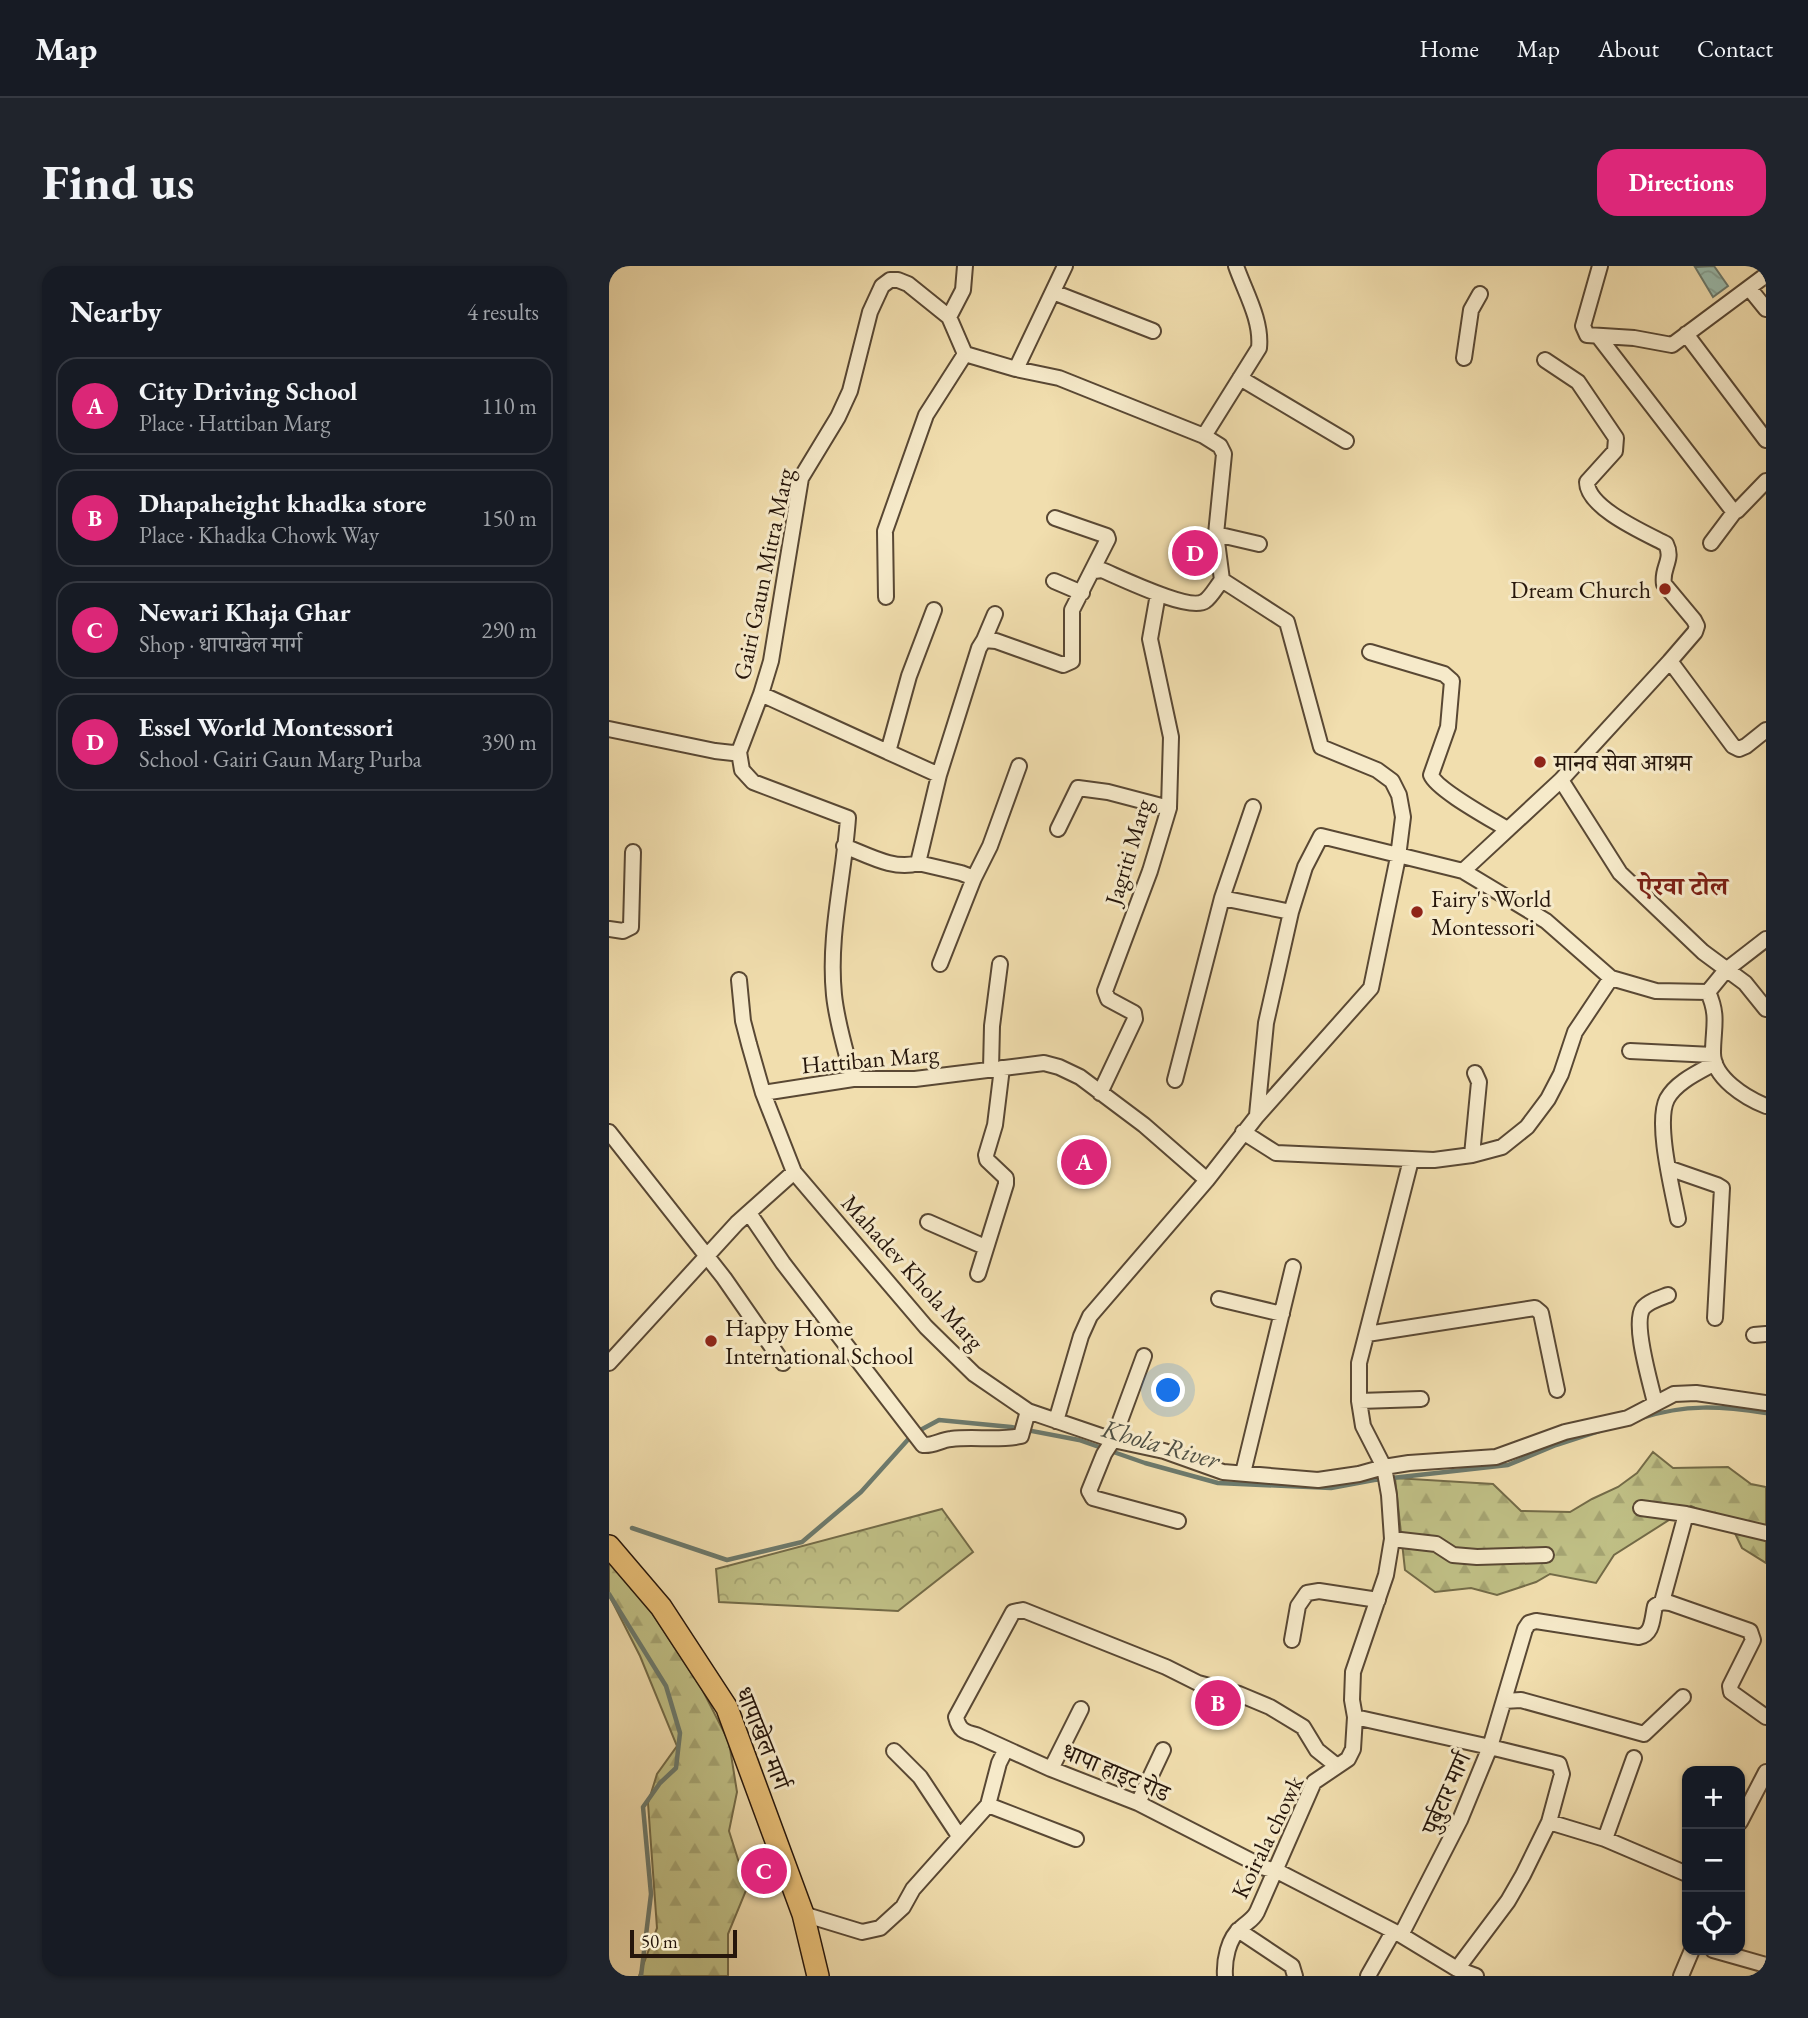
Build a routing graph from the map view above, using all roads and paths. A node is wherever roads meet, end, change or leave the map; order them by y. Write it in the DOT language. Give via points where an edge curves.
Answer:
graph roads {
  1 [pos="965,266"];
  2 [pos="1065,266"];
  3 [pos="1235,266"];
  4 [pos="1600,266"];
  5 [pos="1766,275"];
  6 [pos="1749,288"];
  7 [pos="1053,292"];
  8 [pos="1480,294"];
  9 [pos="1766,309"];
  10 [pos="949,317"];
  11 [pos="1153,331"];
  12 [pos="1686,334"];
  13 [pos="1598,336"];
  14 [pos="965,354"];
  15 [pos="1464,358"];
  16 [pos="1545,360"];
  17 [pos="1016,369"];
  18 [pos="1240,378"];
  19 [pos="1204,436"];
  20 [pos="1766,440"];
  21 [pos="1346,441"];
  22 [pos="1766,481"];
  23 [pos="1735,512"];
  24 [pos="1055,518"];
  25 [pos="1216,534"];
  26 [pos="1711,543"];
  27 [pos="1259,544"];
  28 [pos="1094,571"];
  29 [pos="1222,580"];
  30 [pos="1054,581"];
  31 [pos="1082,593"];
  32 [pos="1158,594"];
  33 [pos="886,597"];
  34 [pos="935,610"];
  35 [pos="995,614"];
  36 [pos="984,640"];
  37 [pos="1370,652"];
  38 [pos="1670,661"];
  39 [pos="761,694"];
  40 [pos="609,729"];
  41 [pos="1766,730"];
  42 [pos="739,752"];
  43 [pos="888,752"];
  44 [pos="1019,766"];
  45 [pos="939,775"];
  46 [pos="1561,780"];
  47 [pos="1253,807"];
  48 [pos="1169,808"];
  49 [pos="1058,829"];
  50 [pos="1507,829"];
  51 [pos="844,846"];
  52 [pos="633,852"];
  53 [pos="1398,857"];
  54 [pos="918,863"];
  55 [pos="1463,871"];
  56 [pos="974,878"];
  57 [pos="1222,898"];
  58 [pos="1291,912"];
  59 [pos="609,929"];
  60 [pos="1766,939"];
  61 [pos="940,964"];
  62 [pos="1000,964"];
  63 [pos="1726,970"];
  64 [pos="1611,978"];
  65 [pos="739,980"];
  66 [pos="1708,992"];
  67 [pos="1766,1009"];
  68 [pos="1630,1051"];
  69 [pos="1714,1059"];
  70 [pos="996,1068"];
  71 [pos="1475,1073"];
  72 [pos="853,1079"];
  73 [pos="1175,1080"];
  74 [pos="763,1093"];
  75 [pos="1100,1093"];
  76 [pos="1766,1106"];
  77 [pos="1257,1116"];
  78 [pos="609,1132"];
  79 [pos="1243,1132"];
  80 [pos="1472,1155"];
  81 [pos="1411,1160"];
  82 [pos="1668,1168"];
  83 [pos="794,1172"];
  84 [pos="1207,1180"];
  85 [pos="749,1213"];
  86 [pos="1678,1219"];
  87 [pos="928,1222"];
  88 [pos="985,1247"];
  89 [pos="706,1258"];
  90 [pos="1293,1267"];
  91 [pos="978,1274"];
  92 [pos="1668,1295"];
  93 [pos="1219,1299"];
  94 [pos="1282,1314"];
  95 [pos="1715,1318"];
  96 [pos="1367,1334"];
  97 [pos="1144,1356"];
  98 [pos="609,1363"];
  99 [pos="783,1363"];
  100 [pos="1557,1390"];
  101 [pos="1422,1399"];
  102 [pos="1359,1401"];
  103 [pos="1655,1403"];
  104 [pos="1766,1403"];
  105 [pos="1056,1421"];
  106 [pos="1024,1424"];
  107 [pos="1108,1446"];
  108 [pos="1385,1471"];
  109 [pos="1243,1473"];
  110 [pos="1641,1508"];
  111 [pos="1686,1514"];
  112 [pos="1178,1521"];
  113 [pos="1766,1534"];
  114 [pos="1392,1539"];
  115 [pos="609,1546"];
  116 [pos="1546,1555"];
  117 [pos="1378,1600"];
  118 [pos="1662,1602"];
  119 [pos="1292,1640"];
  120 [pos="1683,1697"];
  121 [pos="1504,1701"];
  122 [pos="1081,1709"];
  123 [pos="1355,1717"];
  124 [pos="1766,1717"];
  125 [pos="1490,1747"];
  126 [pos="1006,1749"];
  127 [pos="894,1751"];
  128 [pos="1163,1751"];
  129 [pos="1634,1758"];
  130 [pos="1337,1766"];
  131 [pos="1051,1769"];
  132 [pos="1766,1772"];
  133 [pos="1137,1803"];
  134 [pos="988,1805"];
  135 [pos="1745,1812"];
  136 [pos="1549,1822"];
  137 [pos="959,1836"];
  138 [pos="1076,1839"];
  139 [pos="1605,1839"];
  140 [pos="1277,1871"];
  141 [pos="1682,1872"];
  142 [pos="803,1914"];
  143 [pos="1238,1930"];
  144 [pos="1397,1934"];
  145 [pos="1690,1955"];
  146 [pos="1731,1955"];
  147 [pos="1766,1965"];
  148 [pos="1457,1969"];
  149 [pos="818,1976"];
  150 [pos="1225,1976"];
  151 [pos="1295,1976"];
  152 [pos="1369,1976"];
  153 [pos="1476,1976"];
  154 [pos="1681,1976"];
  1 -- 10 [label="street" via="963,290"];
  2 -- 7 [label="street"];
  3 -- 18 [label="street" via="1261,334 1259,348"];
  4 -- 13 [label="street" via="1583,326 1587,335"];
  5 -- 6 [label="street"];
  6 -- 9 [label="street"];
  6 -- 12 [label="street"];
  7 -- 11 [label="street"];
  7 -- 17 [label="street"];
  8 -- 15 [label="street" via="1469,319"];
  10 -- 14 [label="street"];
  10 -- 39 [label="street, Gairi Gaun Mitra Marg" via="908,284 890,280 882,286 870,312 850,391 801,478 771,661"];
  12 -- 13 [label="street" via="1672,345"];
  12 -- 20 [label="street"];
  13 -- 23 [label="street"];
  14 -- 17 [label="street"];
  14 -- 33 [label="street" via="926,415 884,531"];
  16 -- 38 [label="street" via="1578,382 1615,438 1615,451 1587,482 1587,489 1620,520 1669,549 1664,584 1697,625"];
  17 -- 19 [label="street" via="1059,378"];
  18 -- 19 [label="street"];
  18 -- 21 [label="street"];
  19 -- 25 [label="street" via="1224,454"];
  22 -- 23 [label="street"];
  23 -- 26 [label="street"];
  24 -- 28 [label="street" via="1107,536"];
  25 -- 27 [label="street"];
  25 -- 29 [label="street"];
  28 -- 31 [label="street"];
  28 -- 32 [label="street" via="1102,570"];
  29 -- 32 [label="street" via="1205,602 1196,604"];
  29 -- 53 [label="street" via="1287,622 1321,747 1392,781 1403,817"];
  30 -- 31 [label="street"];
  31 -- 36 [label="street" via="1071,614 1070,664 1056,664"];
  32 -- 48 [label="street, Jagriti Marg" via="1150,639 1171,737"];
  34 -- 43 [label="street" via="909,676"];
  35 -- 36 [label="street"];
  36 -- 45 [label="street"];
  37 -- 50 [label="street" via="1444,674 1452,681 1448,727 1431,775 1446,790"];
  38 -- 41 [label="street" via="1733,746 1746,746"];
  38 -- 46 [label="street"];
  39 -- 42 [label="street, Gairi Gaun Mitra Marg"];
  39 -- 43 [label="street"];
  40 -- 42 [label="street"];
  42 -- 51 [label="street" via="742,770 753,782 848,818"];
  43 -- 45 [label="street"];
  44 -- 56 [label="street"];
  45 -- 54 [label="street"];
  46 -- 50 [label="street"];
  46 -- 63 [label="street" via="1619,873"];
  47 -- 57 [label="street"];
  48 -- 49 [label="street" via="1078,788"];
  48 -- 75 [label="street, Jagriti Marg" via="1105,996 1135,1016"];
  50 -- 55 [label="street"];
  51 -- 54 [label="street" via="895,865"];
  51 -- 72 [label="street" via="833,954 834,993"];
  52 -- 59 [label="street" via="631,926 623,931"];
  53 -- 55 [label="street"];
  53 -- 58 [label="street" via="1321,836 1305,867"];
  53 -- 77 [label="street" via="1371,988"];
  54 -- 56 [label="street"];
  55 -- 64 [label="street" via="1546,921"];
  56 -- 61 [label="street"];
  57 -- 58 [label="street"];
  57 -- 73 [label="street"];
  58 -- 77 [label="street" via="1266,1023"];
  60 -- 63 [label="street"];
  62 -- 70 [label="street" via="992,1026"];
  63 -- 66 [label="street"];
  63 -- 67 [label="street" via="1745,983"];
  64 -- 66 [label="street" via="1656,991"];
  64 -- 80 [label="street" via="1575,1032 1548,1099 1527,1127 1502,1147"];
  65 -- 74 [label="street" via="743,1021"];
  66 -- 69 [label="street" via="1715,1007"];
  68 -- 69 [label="street"];
  69 -- 76 [label="street" via="1734,1089"];
  69 -- 82 [label="street" via="1666,1100"];
  70 -- 72 [label="street, Hattiban Marg" via="915,1079"];
  70 -- 75 [label="street, Hattiban Marg" via="1044,1063 1080,1077"];
  70 -- 88 [label="street" via="995,1125 986,1155 1006,1184"];
  71 -- 80 [label="street" via="1479,1082"];
  72 -- 74 [label="street, Hattiban Marg"];
  74 -- 83 [label="street"];
  75 -- 84 [label="street, Hattiban Marg"];
  77 -- 79 [label="street"];
  78 -- 89 [label="street"];
  79 -- 81 [label="street" via="1276,1153"];
  79 -- 84 [label="street"];
  80 -- 81 [label="street"];
  81 -- 96 [label="street"];
  82 -- 86 [label="street"];
  82 -- 95 [label="street" via="1721,1188"];
  83 -- 85 [label="street"];
  83 -- 106 [label="street, Mahadev Khola Marg" via="926,1327"];
  84 -- 105 [label="street" via="1090,1316"];
  85 -- 89 [label="street"];
  85 -- 106 [label="street" via="923,1445 951,1438 999,1440"];
  87 -- 88 [label="street"];
  88 -- 91 [label="street"];
  89 -- 98 [label="street"];
  89 -- 99 [label="street"];
  90 -- 94 [label="street"];
  92 -- 103 [label="street" via="1644,1306 1640,1316"];
  93 -- 94 [label="street"];
  94 -- 109 [label="street"];
  96 -- 100 [label="street" via="1535,1308 1541,1313"];
  96 -- 102 [label="street" via="1359,1363"];
  97 -- 107 [label="street"];
  101 -- 102 [label="street"];
  102 -- 108 [label="street" via="1363,1426"];
  103 -- 104 [label="street, Mahadev Khola Marg" via="1674,1394 1696,1393"];
  103 -- 108 [label="street, Mahadev Khola Marg" via="1628,1418 1565,1432 1496,1457 1409,1462"];
  105 -- 106 [label="street, Mahadev Khola Marg"];
  105 -- 107 [label="street, Mahadev Khola Marg"];
  107 -- 109 [label="street, Mahadev Khola Marg" via="1164,1451 1223,1472"];
  107 -- 112 [label="street" via="1090,1496"];
  108 -- 109 [label="street, Mahadev Khola Marg" via="1318,1480"];
  108 -- 114 [label="street, Koirala chowk"];
  110 -- 111 [label="street"];
  111 -- 113 [label="street"];
  111 -- 118 [label="street"];
  114 -- 116 [label="street" via="1436,1544 1453,1555"];
  114 -- 117 [label="street, Koirala chowk"];
  115 -- 142 [label="main road, धापाखेल मार्ग" via="661,1607 727,1708"];
  117 -- 119 [label="street" via="1307,1593 1298,1606"];
  117 -- 123 [label="street, Koirala chowk" via="1353,1672"];
  118 -- 121 [label="street" via="1655,1606 1650,1631 1639,1637 1529,1623"];
  118 -- 124 [label="street" via="1750,1631 1753,1640 1731,1692"];
  120 -- 121 [label="street" via="1644,1734 1521,1700"];
  121 -- 125 [label="street"];
  122 -- 131 [label="street"];
  123 -- 125 [label="street"];
  123 -- 130 [label="street, Koirala chowk" via="1353,1749"];
  125 -- 136 [label="street, पुर्बुटार मार्ग" via="1559,1764 1562,1774"];
  125 -- 144 [label="street, पुर्बुटार मार्ग" via="1460,1820"];
  126 -- 130 [label="street, धापा हाइट रोड" via="964,1732 956,1717 1002,1629 1013,1612 1023,1610 1198,1683 1270,1707 1303,1727 1317,1750"];
  126 -- 131 [label="street, धापा हाइट रोड"];
  126 -- 134 [label="street"];
  127 -- 137 [label="street" via="920,1777"];
  128 -- 133 [label="street"];
  129 -- 139 [label="street"];
  130 -- 140 [label="street, Koirala chowk" via="1314,1782"];
  131 -- 133 [label="street, धापा हाइट रोड"];
  132 -- 135 [label="street"];
  133 -- 140 [label="street, धापा हाइट रोड"];
  134 -- 137 [label="street"];
  134 -- 138 [label="street"];
  136 -- 139 [label="street"];
  136 -- 148 [label="street" via="1508,1901"];
  137 -- 142 [label="street" via="880,1928 862,1931"];
  139 -- 141 [label="street"];
  140 -- 143 [label="street, Koirala chowk" via="1254,1918"];
  140 -- 144 [label="street, धापा हाइट रोड"];
  142 -- 149 [label="main road, धापाखेल मार्ग"];
  143 -- 150 [label="street, Koirala chowk" via="1227,1952"];
  143 -- 151 [label="street" via="1292,1966"];
  144 -- 148 [label="street, धापा हाइट रोड"];
  144 -- 152 [label="street, पुर्बुटार मार्ग"];
  145 -- 154 [label="street"];
  146 -- 147 [label="street"];
  148 -- 153 [label="street, धापा हाइट रोड"];
}
